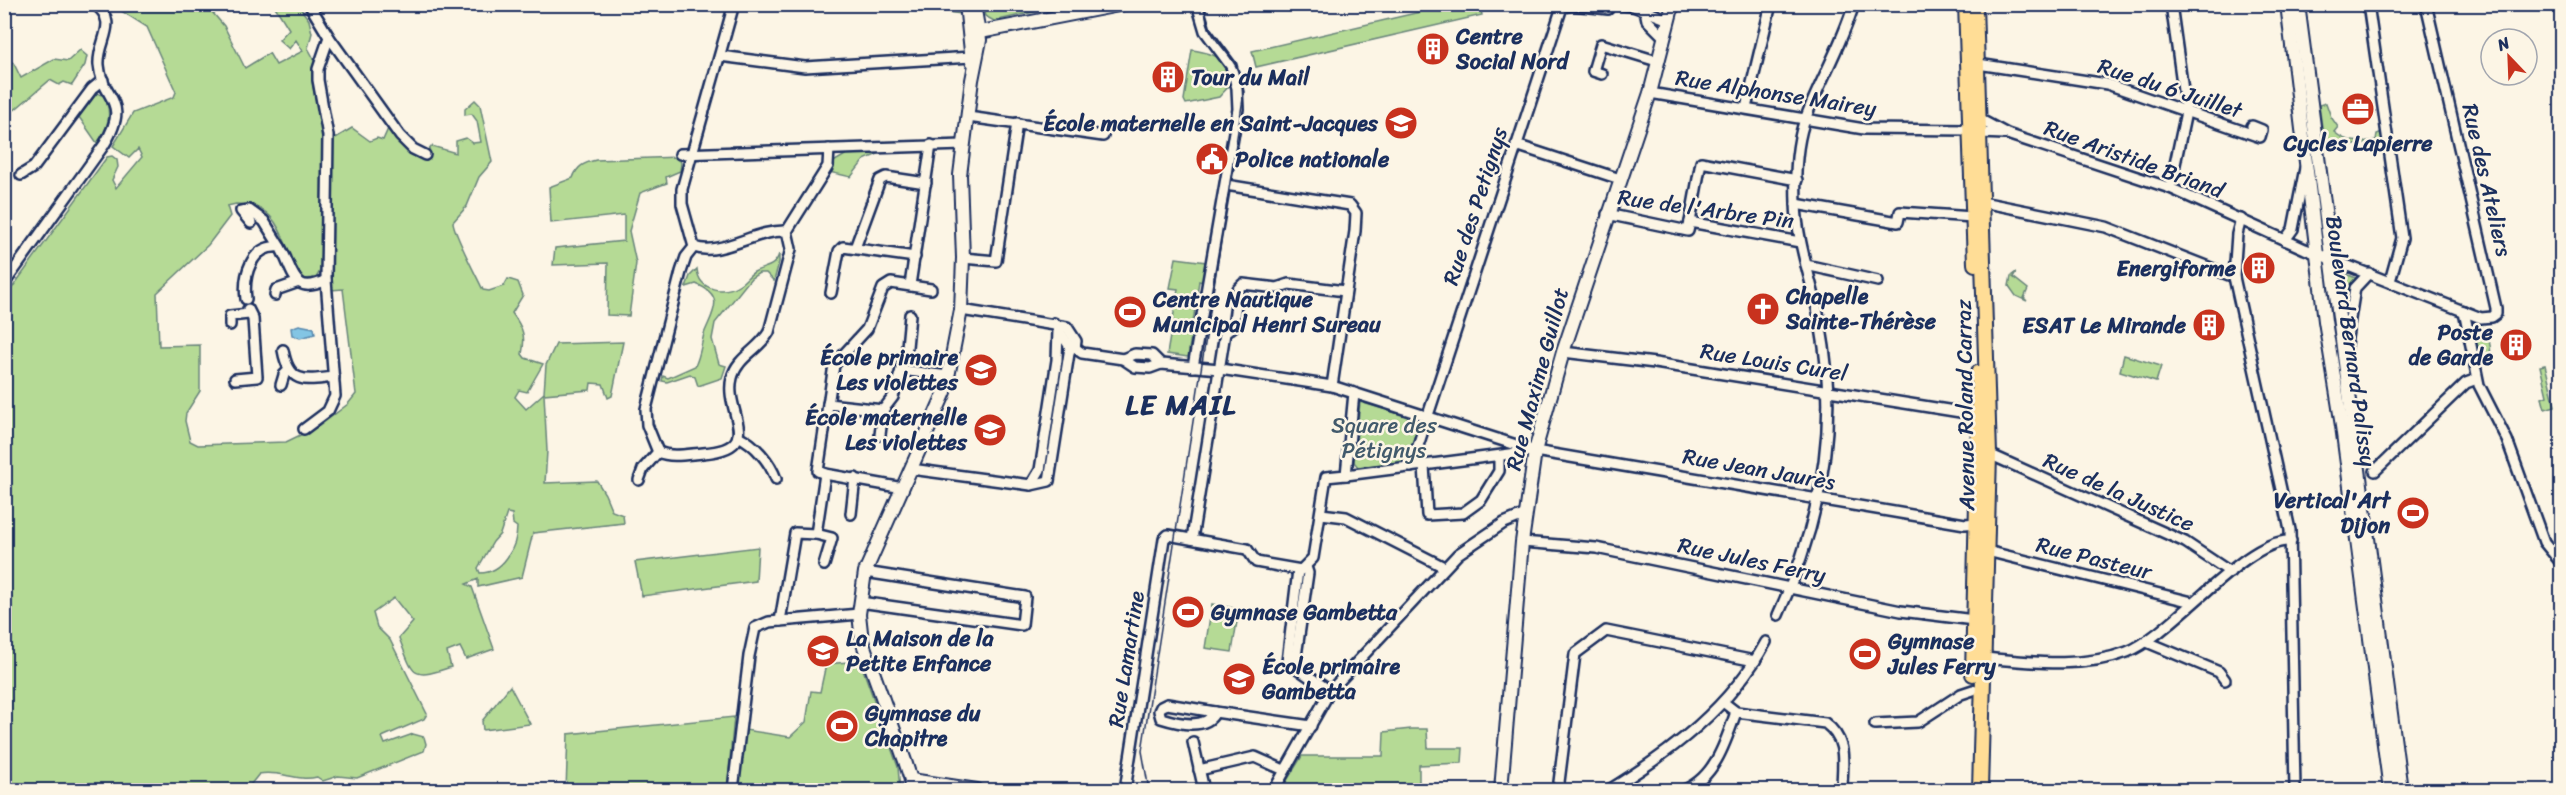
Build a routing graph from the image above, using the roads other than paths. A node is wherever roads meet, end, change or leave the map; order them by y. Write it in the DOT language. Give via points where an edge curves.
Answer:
graph roads {
  1 [pos="93,4"];
  2 [pos="309,4"];
  3 [pos="734,4"];
  4 [pos="967,4"];
  5 [pos="975,4"];
  6 [pos="1096,4"];
  7 [pos="1124,4"];
  8 [pos="1197,4"];
  9 [pos="1612,4"];
  10 [pos="1673,4"];
  11 [pos="1854,4"];
  12 [pos="1965,4"];
  13 [pos="2171,4"];
  14 [pos="2287,4"];
  15 [pos="2298,4"];
  16 [pos="2368,4"];
  17 [pos="2426,4"];
  18 [pos="1770,8"];
  19 [pos="1645,10"];
  20 [pos="1062,11"];
  21 [pos="1973,14"];
  22 [pos="1669,20"];
  23 [pos="1013,23"];
  24 [pos="977,32"];
  25 [pos="329,37"];
  26 [pos="1664,37"];
  27 [pos="720,56"];
  28 [pos="972,57"];
  29 [pos="1657,61"];
  30 [pos="1978,64"];
  31 [pos="1602,74"];
  32 [pos="103,80"];
  33 [pos="972,80"];
  34 [pos="1650,93"];
  35 [pos="1746,108"];
  36 [pos="2186,112"];
  37 [pos="968,117"];
  38 [pos="1805,119"];
  39 [pos="1017,123"];
  40 [pos="1974,123"];
  41 [pos="2252,126"];
  42 [pos="2007,134"];
  43 [pos="1103,136"];
  44 [pos="931,145"];
  45 [pos="964,145"];
  46 [pos="1516,145"];
  47 [pos="829,149"];
  48 [pos="693,153"];
  49 [pos="680,154"];
  50 [pos="424,156"];
  51 [pos="2306,164"];
  52 [pos="21,175"];
  53 [pos="1620,179"];
  54 [pos="1797,180"];
  55 [pos="926,183"];
  56 [pos="1226,186"];
  57 [pos="2170,188"];
  58 [pos="1982,202"];
  59 [pos="1796,204"];
  60 [pos="1607,214"];
  61 [pos="1973,217"];
  62 [pos="2241,219"];
  63 [pos="251,223"];
  64 [pos="1689,226"];
  65 [pos="787,231"];
  66 [pos="2285,240"];
  67 [pos="1800,242"];
  68 [pos="280,247"];
  69 [pos="694,247"];
  70 [pos="855,248"];
  71 [pos="2316,253"];
  72 [pos="915,257"];
  73 [pos="963,258"];
  74 [pos="2332,259"];
  75 [pos="1806,265"];
  76 [pos="2368,273"];
  77 [pos="2234,276"];
  78 [pos="326,280"];
  79 [pos="1878,280"];
  80 [pos="2390,281"];
  81 [pos="298,282"];
  82 [pos="4,284"];
  83 [pos="910,285"];
  84 [pos="931,289"];
  85 [pos="1345,291"];
  86 [pos="831,293"];
  87 [pos="275,295"];
  88 [pos="248,307"];
  89 [pos="961,310"];
  90 [pos="2464,311"];
  91 [pos="910,315"];
  92 [pos="2481,318"];
  93 [pos="230,325"];
  94 [pos="1056,327"];
  95 [pos="1073,348"];
  96 [pos="283,350"];
  97 [pos="1563,352"];
  98 [pos="2343,358"];
  99 [pos="1193,367"];
  100 [pos="1220,369"];
  101 [pos="901,370"];
  102 [pos="288,371"];
  103 [pos="948,376"];
  104 [pos="334,377"];
  105 [pos="2477,379"];
  106 [pos="235,380"];
  107 [pos="280,385"];
  108 [pos="1332,386"];
  109 [pos="1827,390"];
  110 [pos="1354,393"];
  111 [pos="828,404"];
  112 [pos="883,410"];
  113 [pos="1427,415"];
  114 [pos="1979,416"];
  115 [pos="304,429"];
  116 [pos="880,435"];
  117 [pos="738,436"];
  118 [pos="1535,451"];
  119 [pos="658,452"];
  120 [pos="1989,454"];
  121 [pos="1499,456"];
  122 [pos="1424,465"];
  123 [pos="1411,467"];
  124 [pos="911,469"];
  125 [pos="2375,471"];
  126 [pos="825,474"];
  127 [pos="1346,475"];
  128 [pos="855,478"];
  129 [pos="776,479"];
  130 [pos="639,480"];
  131 [pos="1031,485"];
  132 [pos="903,488"];
  133 [pos="1818,499"];
  134 [pos="851,514"];
  135 [pos="1321,514"];
  136 [pos="1526,514"];
  137 [pos="1977,524"];
  138 [pos="816,534"];
  139 [pos="1192,539"];
  140 [pos="2291,541"];
  141 [pos="1522,542"];
  142 [pos="1987,551"];
  143 [pos="2562,564"];
  144 [pos="824,565"];
  145 [pos="1444,567"];
  146 [pos="1302,569"];
  147 [pos="866,572"];
  148 [pos="2230,572"];
  149 [pos="1790,589"];
  150 [pos="2192,602"];
  151 [pos="859,608"];
  152 [pos="1778,615"];
  153 [pos="1974,620"];
  154 [pos="780,621"];
  155 [pos="1766,642"];
  156 [pos="2147,642"];
  157 [pos="1983,658"];
  158 [pos="1755,661"];
  159 [pos="2225,680"];
  160 [pos="1973,690"];
  161 [pos="1330,691"];
  162 [pos="1723,702"];
  163 [pos="1215,712"];
  164 [pos="1736,712"];
  165 [pos="1875,724"];
  166 [pos="1311,726"];
  167 [pos="1193,741"];
  168 [pos="1199,770"];
  169 [pos="1284,770"];
  170 [pos="910,785"];
  171 [pos="1691,789"];
  172 [pos="733,790"];
  173 [pos="977,790"];
  174 [pos="1125,790"];
  175 [pos="1204,790"];
  176 [pos="1274,790"];
  177 [pos="1501,790"];
  178 [pos="1558,790"];
  179 [pos="1609,790"];
  180 [pos="1842,790"];
  181 [pos="1971,790"];
  182 [pos="1980,790"];
  183 [pos="2295,790"];
  184 [pos="2390,790"];
  185 [pos="2401,790"];
  1 -- 32 [label="street" via="107,23 99,59"];
  2 -- 25 [label="street"];
  3 -- 27 [label="street"];
  4 -- 24 [label="main road"];
  5 -- 23 [label="main road" via="992,25"];
  5 -- 24 [label="main road"];
  6 -- 20 [label="main road"];
  7 -- 20 [label="main road"];
  8 -- 56 [label="street" via="1205,31 1231,66 1238,95"];
  9 -- 19 [label="street, Rue des Petignys"];
  9 -- 46 [label="street, Rue des Petignys" via="1608,9 1562,7"];
  10 -- 22 [label="main road, Rue Maxime Guillot"];
  11 -- 38 [label="street"];
  12 -- 21 [label="main road"];
  13 -- 36 [label="street"];
  14 -- 51 [label="main road, Boulevard Bernard Palissy"];
  15 -- 74 [label="main road, Boulevard Bernard Palissy"];
  16 -- 80 [label="street" via="2402,238"];
  17 -- 92 [label="street, Rue des Ateliers" via="2496,311 2492,317"];
  18 -- 35 [label="street"];
  19 -- 22 [label="street, Rue des Petignys"];
  19 -- 26 [label="street" via="1647,20"];
  20 -- 23 [label="main road"];
  20 -- 24 [label="main road"];
  21 -- 30 [label="main road, Avenue Roland Carraz"];
  21 -- 40 [label="main road, Avenue Roland Carraz"];
  22 -- 26 [label="main road, Rue Maxime Guillot"];
  23 -- 24 [label="main road"];
  24 -- 28 [label="main road"];
  24 -- 33 [label="main road"];
  25 -- 50 [label="street" via="400,136"];
  25 -- 78 [label="street" via="318,69 328,136"];
  26 -- 29 [label="main road, Rue Maxime Guillot"];
  27 -- 28 [label="street" via="805,67"];
  27 -- 48 [label="street"];
  28 -- 33 [label="main road"];
  29 -- 31 [label="street" via="1601,44 1593,71"];
  29 -- 34 [label="main road, Rue Maxime Guillot"];
  30 -- 36 [label="street, Rue du 6 Juillet" via="2107,84"];
  30 -- 40 [label="main road, Avenue Roland Carraz"];
  32 -- 52 [label="street" via="92,89 34,167"];
  32 -- 82 [label="street" via="116,105 111,132"];
  33 -- 37 [label="main road"];
  34 -- 35 [label="street, Rue Alphonse Mairey"];
  34 -- 53 [label="main road, Rue Maxime Guillot"];
  35 -- 38 [label="street, Rue Alphonse Mairey"];
  36 -- 41 [label="street, Rue du 6 Juillet" via="2260,137 2262,130"];
  36 -- 57 [label="street"];
  37 -- 39 [label="street"];
  37 -- 45 [label="main road"];
  38 -- 40 [label="street, Rue Alphonse Mairey" via="1864,129"];
  38 -- 54 [label="street"];
  39 -- 43 [label="street"];
  39 -- 73 [label="street" via="996,261"];
  40 -- 42 [label="street, Rue Aristide Briand"];
  40 -- 42 [label="street, Rue Aristide Briand"];
  40 -- 58 [label="main road, Avenue Roland Carraz"];
  40 -- 61 [label="main road, Avenue Roland Carraz"];
  42 -- 57 [label="street, Rue Aristide Briand"];
  44 -- 45 [label="street"];
  44 -- 47 [label="street"];
  44 -- 55 [label="street"];
  45 -- 73 [label="main road" via="960,174"];
  46 -- 53 [label="street"];
  46 -- 113 [label="street, Rue des Petignys"];
  47 -- 48 [label="street"];
  47 -- 65 [label="street" via="828,166"];
  48 -- 49 [label="street"];
  48 -- 69 [label="street" via="682,197"];
  51 -- 66 [label="street" via="2293,229"];
  51 -- 71 [label="main road, Boulevard Bernard Palissy"];
  53 -- 60 [label="main road, Rue Maxime Guillot"];
  54 -- 59 [label="street"];
  54 -- 64 [label="street" via="1701,162"];
  55 -- 70 [label="street" via="886,177 880,180"];
  55 -- 72 [label="street"];
  56 -- 85 [label="street" via="1350,205 1356,213 1355,231"];
  56 -- 99 [label="street"];
  57 -- 62 [label="street, Rue Aristide Briand"];
  58 -- 77 [label="street" via="2106,227"];
  58 -- 120 [label="main road, Avenue Roland Carraz"];
  59 -- 61 [label="street" via="1898,222 1900,212"];
  59 -- 67 [label="street"];
  60 -- 64 [label="street, Rue de l'Arbre Pin"];
  60 -- 97 [label="main road, Rue Maxime Guillot"];
  61 -- 114 [label="main road, Avenue Roland Carraz"];
  62 -- 66 [label="street, Rue Aristide Briand"];
  62 -- 77 [label="street"];
  63 -- 68 [label="street" via="241,211 249,210 264,221"];
  64 -- 67 [label="street, Rue de l'Arbre Pin"];
  65 -- 69 [label="street" via="762,233 706,252"];
  65 -- 117 [label="street" via="791,249 771,327 762,342 738,364 731,378 731,398 740,426"];
  66 -- 71 [label="street, Rue Aristide Briand"];
  67 -- 75 [label="street"];
  68 -- 81 [label="street"];
  68 -- 88 [label="street" via="256,254 245,288"];
  69 -- 119 [label="street" via="681,272 646,408 647,424"];
  70 -- 72 [label="street"];
  70 -- 86 [label="street" via="844,247 839,251"];
  71 -- 74 [label="street, Rue Aristide Briand"];
  71 -- 184 [label="main road, Boulevard Bernard Palissy"];
  72 -- 83 [label="street"];
  73 -- 89 [label="main road"];
  74 -- 76 [label="street, Rue Aristide Briand"];
  74 -- 98 [label="main road, Boulevard Bernard Palissy"];
  75 -- 79 [label="street"];
  75 -- 109 [label="street" via="1821,327"];
  76 -- 80 [label="street, Rue Aristide Briand"];
  76 -- 98 [label="street, Boulevard Bernard Palissy" via="2355,288"];
  77 -- 140 [label="street"];
  78 -- 81 [label="street" via="309,287"];
  78 -- 104 [label="street"];
  80 -- 90 [label="street, Rue Aristide Briand"];
  81 -- 87 [label="street" via="276,290"];
  83 -- 84 [label="street"];
  83 -- 111 [label="street" via="891,283 883,288 867,328 834,365"];
  85 -- 100 [label="street" via="1289,284 1277,288 1243,284 1238,289 1233,327 1225,333"];
  85 -- 108 [label="street"];
  88 -- 93 [label="street" via="230,316"];
  88 -- 106 [label="street" via="253,319 258,377"];
  89 -- 94 [label="street"];
  89 -- 103 [label="main road"];
  90 -- 92 [label="street, Rue Aristide Briand"];
  90 -- 105 [label="street"];
  91 -- 101 [label="street"];
  94 -- 95 [label="street" via="1067,327 1076,341"];
  94 -- 131 [label="street" via="1057,360 1040,470"];
  95 -- 99 [label="street" via="1123,359 1135,367"];
  95 -- 131 [label="street" via="1049,481"];
  96 -- 102 [label="street"];
  97 -- 109 [label="street, Rue Louis Curel"];
  97 -- 118 [label="main road, Rue Maxime Guillot"];
  98 -- 185 [label="main road, Boulevard Bernard Palissy"];
  99 -- 100 [label="street"];
  100 -- 108 [label="street"];
  100 -- 139 [label="street"];
  101 -- 103 [label="street"];
  101 -- 112 [label="street" via="893,397"];
  102 -- 104 [label="street" via="306,379"];
  102 -- 107 [label="street"];
  103 -- 124 [label="main road" via="945,393"];
  104 -- 115 [label="street" via="333,403"];
  105 -- 125 [label="street" via="2466,383"];
  105 -- 143 [label="street" via="2507,440 2544,542"];
  108 -- 110 [label="street"];
  109 -- 114 [label="street, Rue Louis Curel"];
  109 -- 133 [label="street" via="1827,444"];
  110 -- 113 [label="street"];
  110 -- 127 [label="street"];
  111 -- 112 [label="street"];
  111 -- 126 [label="street" via="818,471"];
  112 -- 116 [label="street"];
  113 -- 118 [label="street"];
  113 -- 123 [label="street, Rue des Petignys"];
  114 -- 137 [label="main road, Avenue Roland Carraz"];
  117 -- 119 [label="street" via="729,448 719,452 671,456"];
  117 -- 129 [label="street" via="765,458"];
  118 -- 121 [label="street"];
  118 -- 133 [label="street, Rue Jean Jaurès"];
  118 -- 136 [label="main road, Rue Maxime Guillot"];
  119 -- 130 [label="street"];
  120 -- 142 [label="main road, Avenue Roland Carraz"];
  120 -- 148 [label="street, Rue de la Justice" via="2185,542"];
  121 -- 122 [label="street"];
  121 -- 122 [label="street" via="1499,471 1481,500 1463,513 1427,515"];
  122 -- 123 [label="street"];
  123 -- 127 [label="street"];
  124 -- 131 [label="street"];
  124 -- 132 [label="main road"];
  126 -- 128 [label="street"];
  126 -- 138 [label="street"];
  127 -- 135 [label="street" via="1326,477"];
  128 -- 132 [label="street"];
  128 -- 134 [label="street"];
  132 -- 147 [label="main road"];
  133 -- 137 [label="street, Rue Jean Jaurès"];
  133 -- 149 [label="street" via="1810,536"];
  135 -- 145 [label="street" via="1346,517"];
  135 -- 146 [label="street" via="1313,558"];
  136 -- 141 [label="main road, Rue Maxime Guillot"];
  136 -- 145 [label="street" via="1482,536"];
  137 -- 142 [label="main road"];
  137 -- 153 [label="main road, Avenue Roland Carraz"];
  138 -- 144 [label="street" via="831,538"];
  138 -- 154 [label="street" via="795,533"];
  139 -- 146 [label="street" via="1247,549 1256,562"];
  139 -- 174 [label="street, Rue Lamartine" via="1164,539"];
  140 -- 148 [label="street" via="2273,543"];
  140 -- 183 [label="street"];
  141 -- 149 [label="street, Rue Jules Ferry" via="1596,548"];
  141 -- 177 [label="main road, Rue Maxime Guillot"];
  142 -- 150 [label="street, Rue Pasteur"];
  142 -- 157 [label="main road, Avenue Roland Carraz"];
  145 -- 161 [label="street"];
  146 -- 161 [label="street" via="1308,573 1295,663"];
  147 -- 151 [label="main road"];
  147 -- 151 [label="street" via="1025,597 1022,625"];
  148 -- 150 [label="street"];
  149 -- 152 [label="street"];
  149 -- 153 [label="street, Rue Jules Ferry" via="1901,611"];
  150 -- 156 [label="street"];
  151 -- 154 [label="street"];
  151 -- 170 [label="main road" via="862,640"];
  153 -- 160 [label="main road, Avenue Roland Carraz"];
  154 -- 172 [label="street" via="761,624 751,640"];
  155 -- 158 [label="street"];
  156 -- 157 [label="street" via="2110,657 2078,663"];
  156 -- 159 [label="street" via="2219,672"];
  157 -- 182 [label="main road, Avenue Roland Carraz"];
  158 -- 162 [label="street"];
  158 -- 178 [label="street" via="1606,631 1575,654"];
  160 -- 165 [label="street" via="1918,722"];
  160 -- 181 [label="main road, Avenue Roland Carraz"];
  161 -- 166 [label="street"];
  162 -- 164 [label="street"];
  162 -- 179 [label="street" via="1673,747"];
  163 -- 163 [label="street, Rue Lamartine" via="1167,704 1159,711 1161,718 1199,725 1209,721"];
  163 -- 166 [label="street, Rue Lamartine"];
  164 -- 171 [label="street" via="1725,745 1712,767"];
  164 -- 180 [label="street" via="1825,723 1836,731 1843,743"];
  166 -- 169 [label="street"];
  167 -- 168 [label="street"];
  168 -- 169 [label="street" via="1255,757"];
  168 -- 175 [label="street"];
  169 -- 176 [label="street"];
  170 -- 173 [label="main road"];
}
